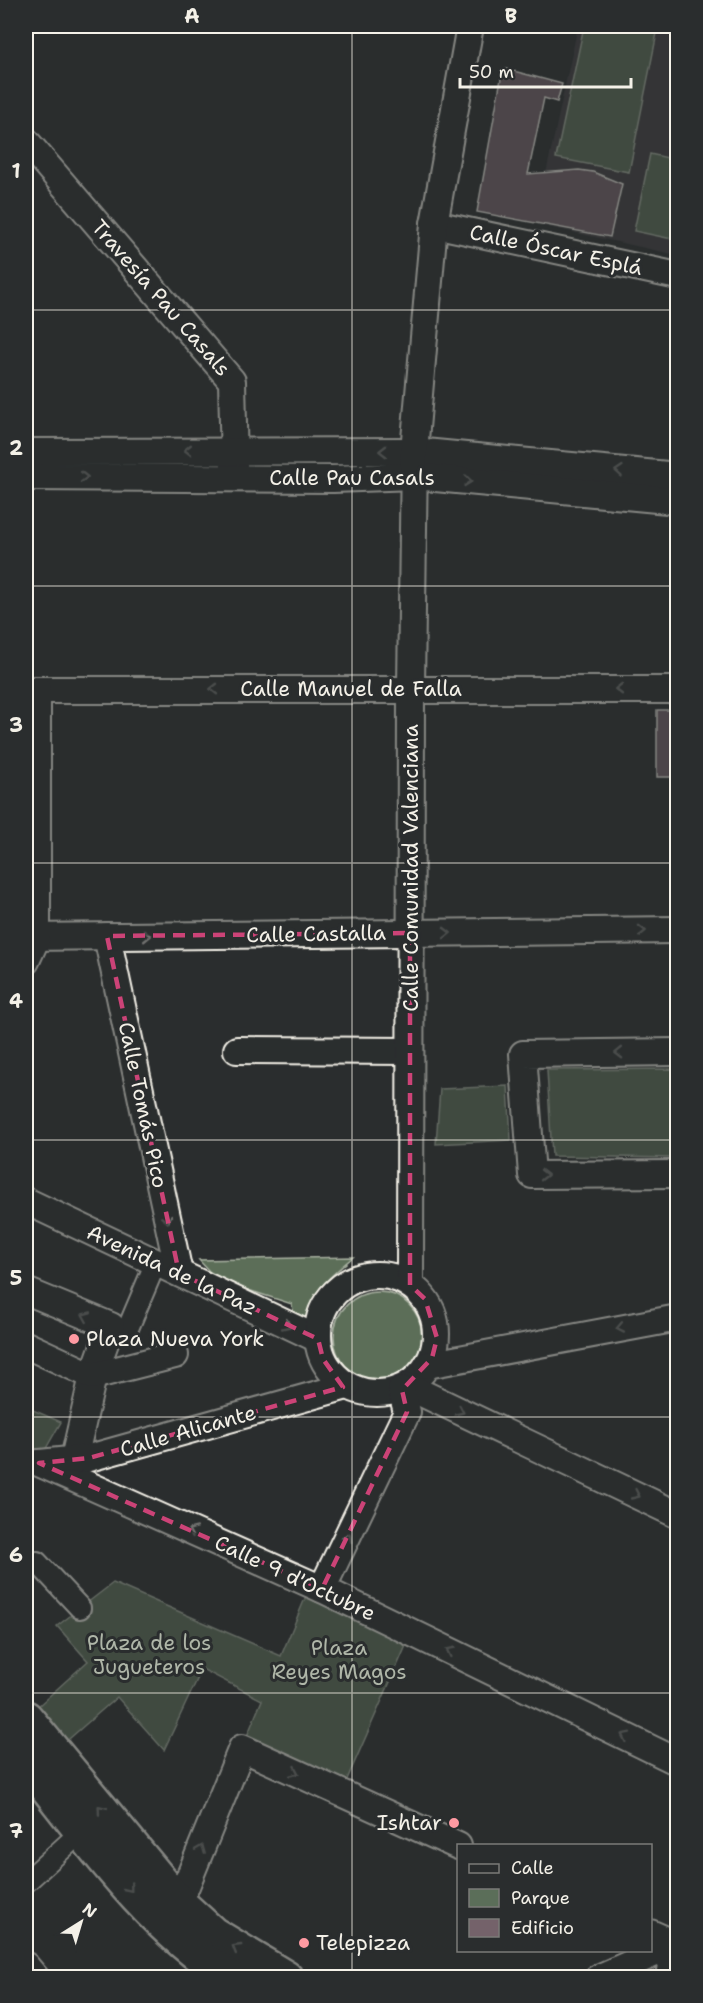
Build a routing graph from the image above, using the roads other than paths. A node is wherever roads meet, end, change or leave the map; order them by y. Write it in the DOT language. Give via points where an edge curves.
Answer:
graph roads {
  1 [pos="470,26"];
  2 [pos="26,141"];
  3 [pos="434,224"];
  4 [pos="678,276"];
  5 [pos="234,450"];
  6 [pos="26,452"];
  7 [pos="414,463"];
  8 [pos="678,476"];
  9 [pos="26,477"];
  10 [pos="233,478"];
  11 [pos="678,501"];
  12 [pos="411,688"];
  13 [pos="31,690"];
  14 [pos="678,690"];
  15 [pos="678,930"];
  16 [pos="410,933"];
  17 [pos="106,936"];
  18 [pos="31,937"];
  19 [pos="26,961"];
  20 [pos="237,1050"];
  21 [pos="410,1050"];
  22 [pos="678,1052"];
  23 [pos="678,1174"];
  24 [pos="26,1201"];
  25 [pos="156,1262"];
  26 [pos="178,1273"];
  27 [pos="410,1285"];
  28 [pos="26,1291"];
  29 [pos="678,1318"];
  30 [pos="126,1333"];
  31 [pos="318,1339"];
  32 [pos="26,1346"];
  33 [pos="175,1355"];
  34 [pos="427,1365"];
  35 [pos="93,1376"];
  36 [pos="347,1386"];
  37 [pos="404,1387"];
  38 [pos="74,1460"];
  39 [pos="32,1464"];
  40 [pos="678,1515"];
  41 [pos="26,1571"];
  42 [pos="322,1589"];
  43 [pos="80,1608"];
  44 [pos="26,1718"];
  45 [pos="26,1761"];
  46 [pos="678,1762"];
  47 [pos="82,1831"];
  48 [pos="457,1845"];
  49 [pos="26,1882"];
  50 [pos="179,1904"];
  51 [pos="652,1933"];
  52 [pos="676,1944"];
  53 [pos="26,1966"];
  54 [pos="36,1977"];
  55 [pos="231,1977"];
  56 [pos="286,1977"];
  57 [pos="598,1977"];
  58 [pos="670,1977"];
  1 -- 3 [label="street, Calle Comunidad Valenciana"];
  2 -- 5 [label="street, Travesía Pau Casals" via="232,381"];
  3 -- 4 [label="street, Calle Óscar Esplá"];
  3 -- 7 [label="street, Calle Comunidad Valenciana"];
  5 -- 6 [label="street, Calle Pau Casals, one-way"];
  7 -- 5 [label="street, Calle Pau Casals, one-way"];
  5 -- 10 [label="street, Travesía Pau Casals"];
  8 -- 7 [label="street, Calle Pau Casals, one-way"];
  7 -- 10 [label="street, Calle Pau Casals"];
  7 -- 11 [label="street, Calle Pau Casals, one-way"];
  7 -- 12 [label="street, Calle Comunidad Valenciana"];
  9 -- 10 [label="street, Calle Pau Casals, one-way"];
  12 -- 13 [label="street, Calle Manuel de Falla, one-way"];
  14 -- 12 [label="street, Calle Manuel de Falla, one-way"];
  12 -- 16 [label="street, Calle Comunidad Valenciana"];
  13 -- 18 [label="street"];
  16 -- 15 [label="street, Calle Castalla, one-way"];
  17 -- 16 [label="street, Calle Castalla, one-way"];
  16 -- 21 [label="street, Calle Comunidad Valenciana"];
  17 -- 18 [label="street, Calle Castalla"];
  17 -- 26 [label="street, Calle Tomás Pico, one-way"];
  18 -- 19 [label="street"];
  20 -- 21 [label="street"];
  21 -- 27 [label="street, Calle Comunidad Valenciana"];
  22 -- 23 [label="street, one-way" via="523,1054 532,1175"];
  24 -- 25 [label="street, Avenida de la Paz"];
  25 -- 26 [label="street, Avenida de la Paz"];
  25 -- 30 [label="street"];
  26 -- 31 [label="street, Avenida de la Paz, one-way"];
  27 -- 31 [label="street" via="384,1275 363,1276 346,1284 330,1297 320,1318"];
  27 -- 34 [label="street" via="425,1299 434,1318 437,1338"];
  35 -- 28 [label="street, one-way" via="111,1326"];
  29 -- 34 [label="street, one-way"];
  31 -- 36 [label="street" via="323,1359 334,1376"];
  32 -- 35 [label="street"];
  33 -- 35 [label="street"];
  34 -- 37 [label="street" via="419,1377"];
  35 -- 38 [label="street"];
  36 -- 37 [label="street" via="367,1393 388,1393"];
  36 -- 38 [label="street, Calle Alicante"];
  37 -- 40 [label="street, one-way"];
  42 -- 37 [label="street, one-way" via="407,1412"];
  38 -- 39 [label="street, Calle Alicante"];
  42 -- 39 [label="street, Calle 9 d'Octubre, one-way"];
  41 -- 43 [label="street" via="37,1562"];
  46 -- 42 [label="street, Calle 9 d'Octubre, one-way"];
  50 -- 44 [label="main road, one-way"];
  45 -- 47 [label="main road"];
  47 -- 49 [label="street"];
  47 -- 55 [label="main road, one-way" via="142,1906 201,1959"];
  50 -- 48 [label="street, one-way" via="242,1748"];
  56 -- 50 [label="main road, one-way" via="213,1934"];
  51 -- 52 [label="street"];
  52 -- 57 [label="street"];
  52 -- 58 [label="street"];
  53 -- 54 [label="street"];
}
